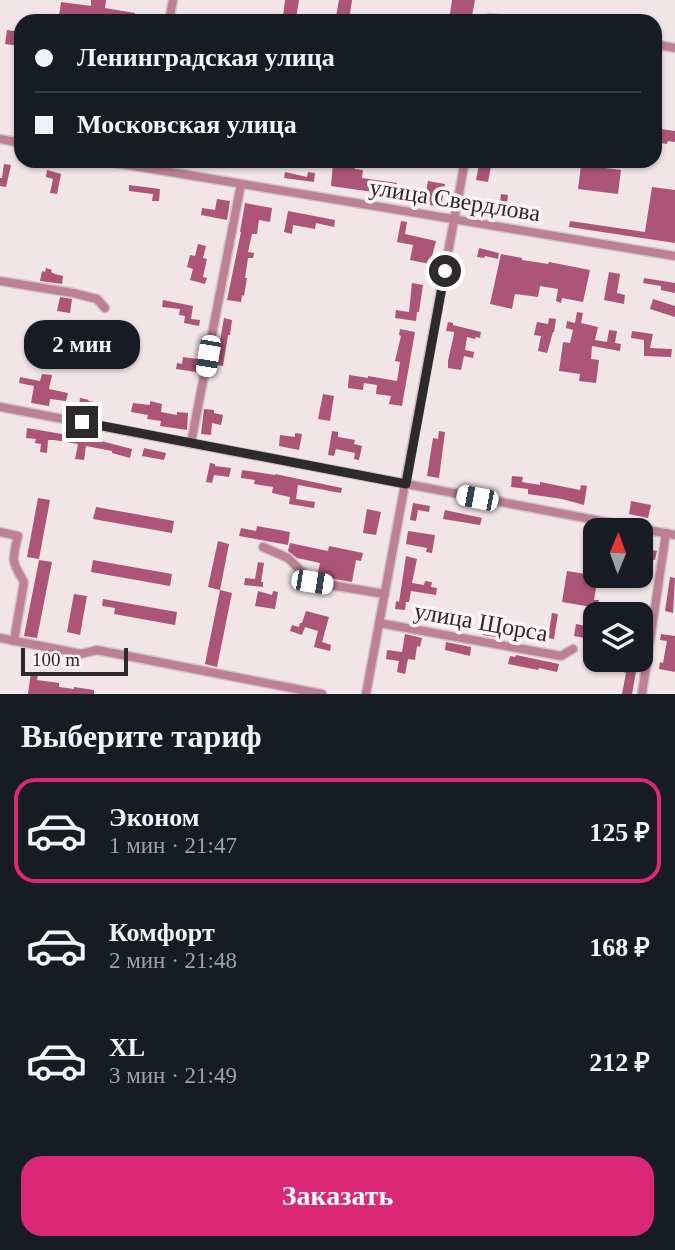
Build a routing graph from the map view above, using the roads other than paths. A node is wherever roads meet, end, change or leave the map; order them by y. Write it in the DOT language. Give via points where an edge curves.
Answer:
graph roads {
  1 [pos="163,168"];
  2 [pos="464,168"];
  3 [pos="241,184"];
  4 [pos="455,220"];
  5 [pos="675,256"];
  6 [pos="0,281"];
  7 [pos="105,308"];
  8 [pos="0,407"];
  9 [pos="191,443"];
  10 [pos="406,484"];
  11 [pos="0,532"];
  12 [pos="670,534"];
  13 [pos="262,547"];
  14 [pos="385,594"];
  15 [pos="379,624"];
  16 [pos="0,638"];
  17 [pos="13,641"];
  18 [pos="573,649"];
  19 [pos="321,694"];
  20 [pos="366,694"];
  21 [pos="642,694"];
  1 -- 3 [label="street, улица Свердлова"];
  2 -- 4 [label="street"];
  3 -- 4 [label="street, улица Свердлова"];
  3 -- 9 [label="street"];
  4 -- 5 [label="street, улица Свердлова"];
  4 -- 10 [label="street"];
  6 -- 7 [label="street" via="97,299"];
  8 -- 9 [label="street"];
  9 -- 10 [label="street"];
  10 -- 12 [label="street"];
  10 -- 14 [label="street"];
  11 -- 17 [label="street" via="19,536 13,557 24,582"];
  12 -- 21 [label="street"];
  13 -- 14 [label="street" via="288,558 312,582"];
  14 -- 15 [label="street"];
  15 -- 18 [label="street, улица Щорса" via="561,656"];
  15 -- 20 [label="street"];
  16 -- 17 [label="street"];
  17 -- 19 [label="street" via="82,654 97,650"];
}
